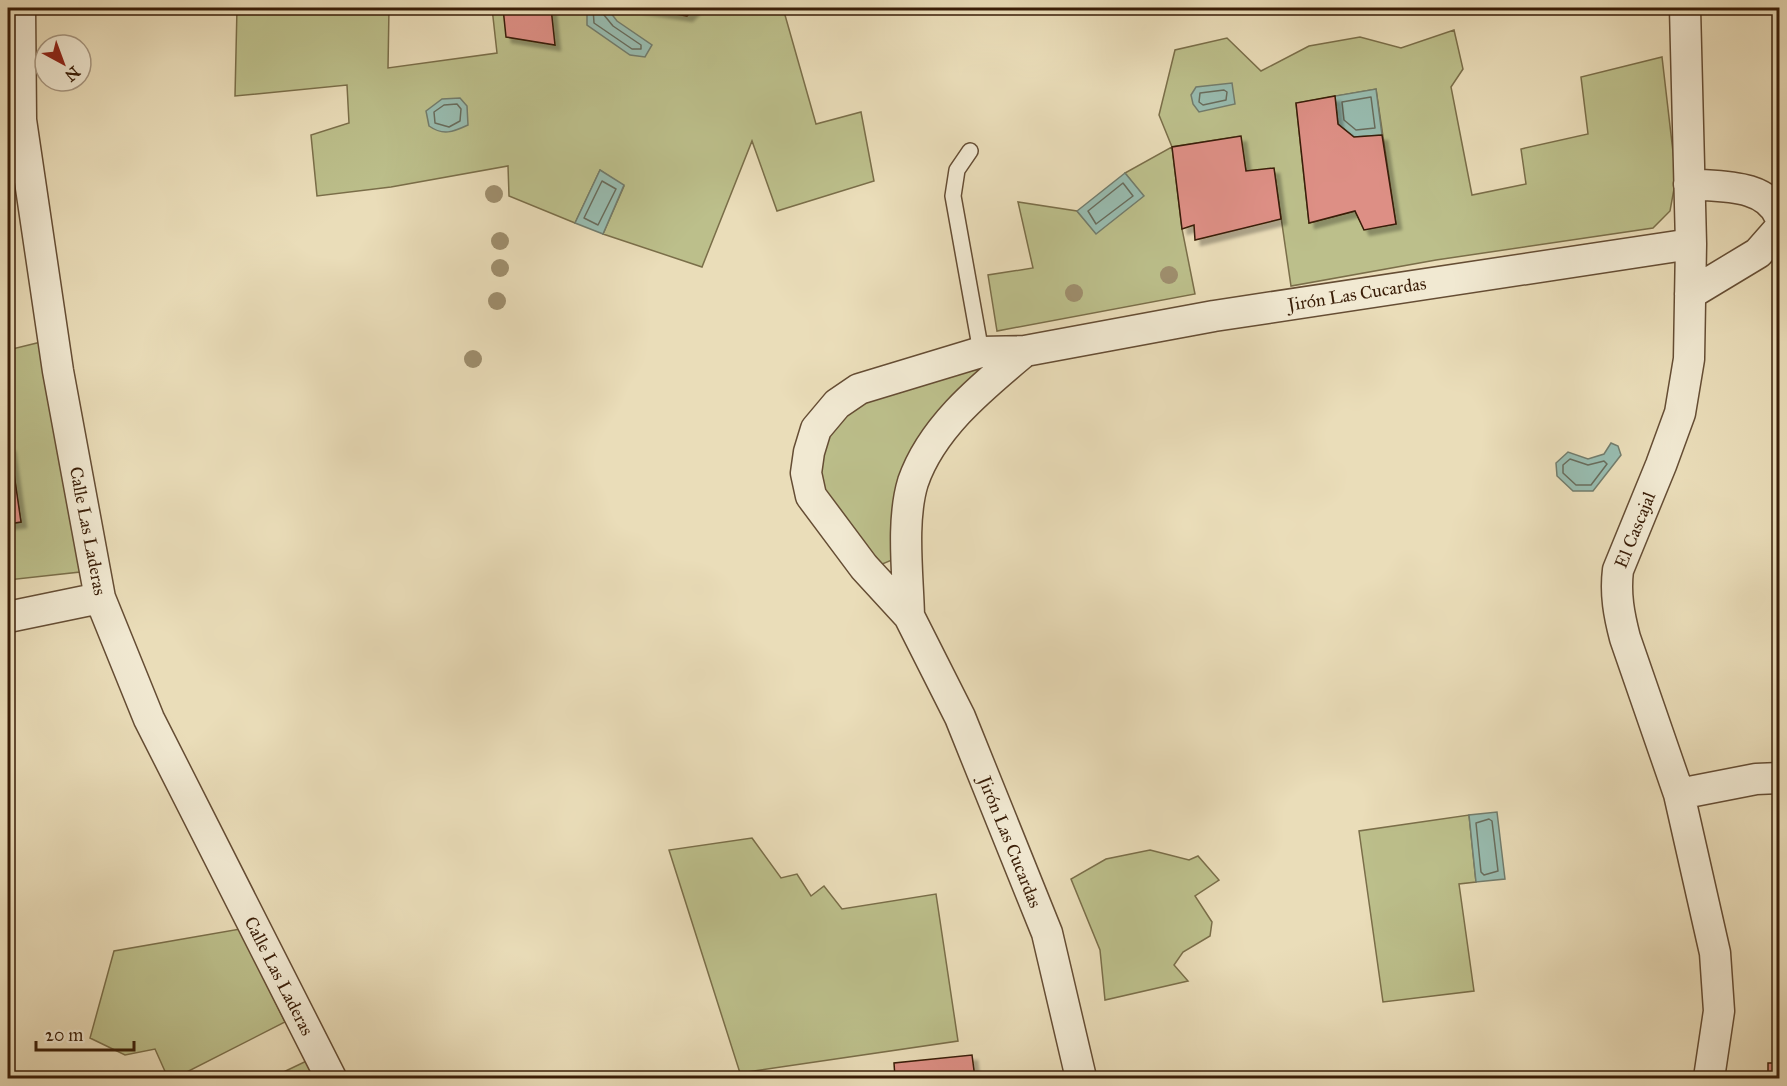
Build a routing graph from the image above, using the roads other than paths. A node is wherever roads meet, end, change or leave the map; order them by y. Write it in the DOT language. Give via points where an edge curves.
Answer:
graph roads {
  1 [pos="20,8"];
  2 [pos="1685,8"];
  3 [pos="970,151"];
  4 [pos="1689,184"];
  5 [pos="1779,217"];
  6 [pos="1779,228"];
  7 [pos="1691,244"];
  8 [pos="1690,294"];
  9 [pos="1025,351"];
  10 [pos="981,352"];
  11 [pos="907,551"];
  12 [pos="864,567"];
  13 [pos="100,598"];
  14 [pos="909,616"];
  15 [pos="8,617"];
  16 [pos="1779,778"];
  17 [pos="1679,794"];
  18 [pos="331,1078"];
  19 [pos="1081,1078"];
  20 [pos="1709,1078"];
  1 -- 13 [label="street, Calle Las Laderas" via="21,120 58,371"];
  2 -- 4 [label="street, El Cascajal"];
  3 -- 10 [label="lane" via="957,170 953,196"];
  4 -- 5 [label="street" via="1748,190 1764,197"];
  4 -- 7 [label="street, El Cascajal"];
  6 -- 8 [label="street" via="1758,253"];
  7 -- 8 [label="street, El Cascajal"];
  7 -- 9 [label="street, Jirón Las Cucardas" via="1214,316"];
  8 -- 17 [label="street, El Cascajal" via="1689,359 1680,413 1618,570 1616,588 1625,638"];
  9 -- 10 [label="street, Jirón Las Cucardas"];
  9 -- 11 [label="street, Jirón Las Cucardas" via="975,394 930,446 913,484"];
  10 -- 12 [label="street, Jirón Las Cucardas" via="859,389 837,404 816,429 806,473 811,496"];
  11 -- 12 [label="street" via="886,563"];
  11 -- 14 [label="street, Jirón Las Cucardas"];
  12 -- 14 [label="street, Jirón Las Cucardas"];
  13 -- 15 [label="street"];
  13 -- 18 [label="street, Calle Las Laderas" via="149,719"];
  14 -- 19 [label="street, Jirón Las Cucardas" via="960,717 1047,933"];
  16 -- 17 [label="street"];
  17 -- 20 [label="street, El Cascajal" via="1715,953 1719,1011"];
}
